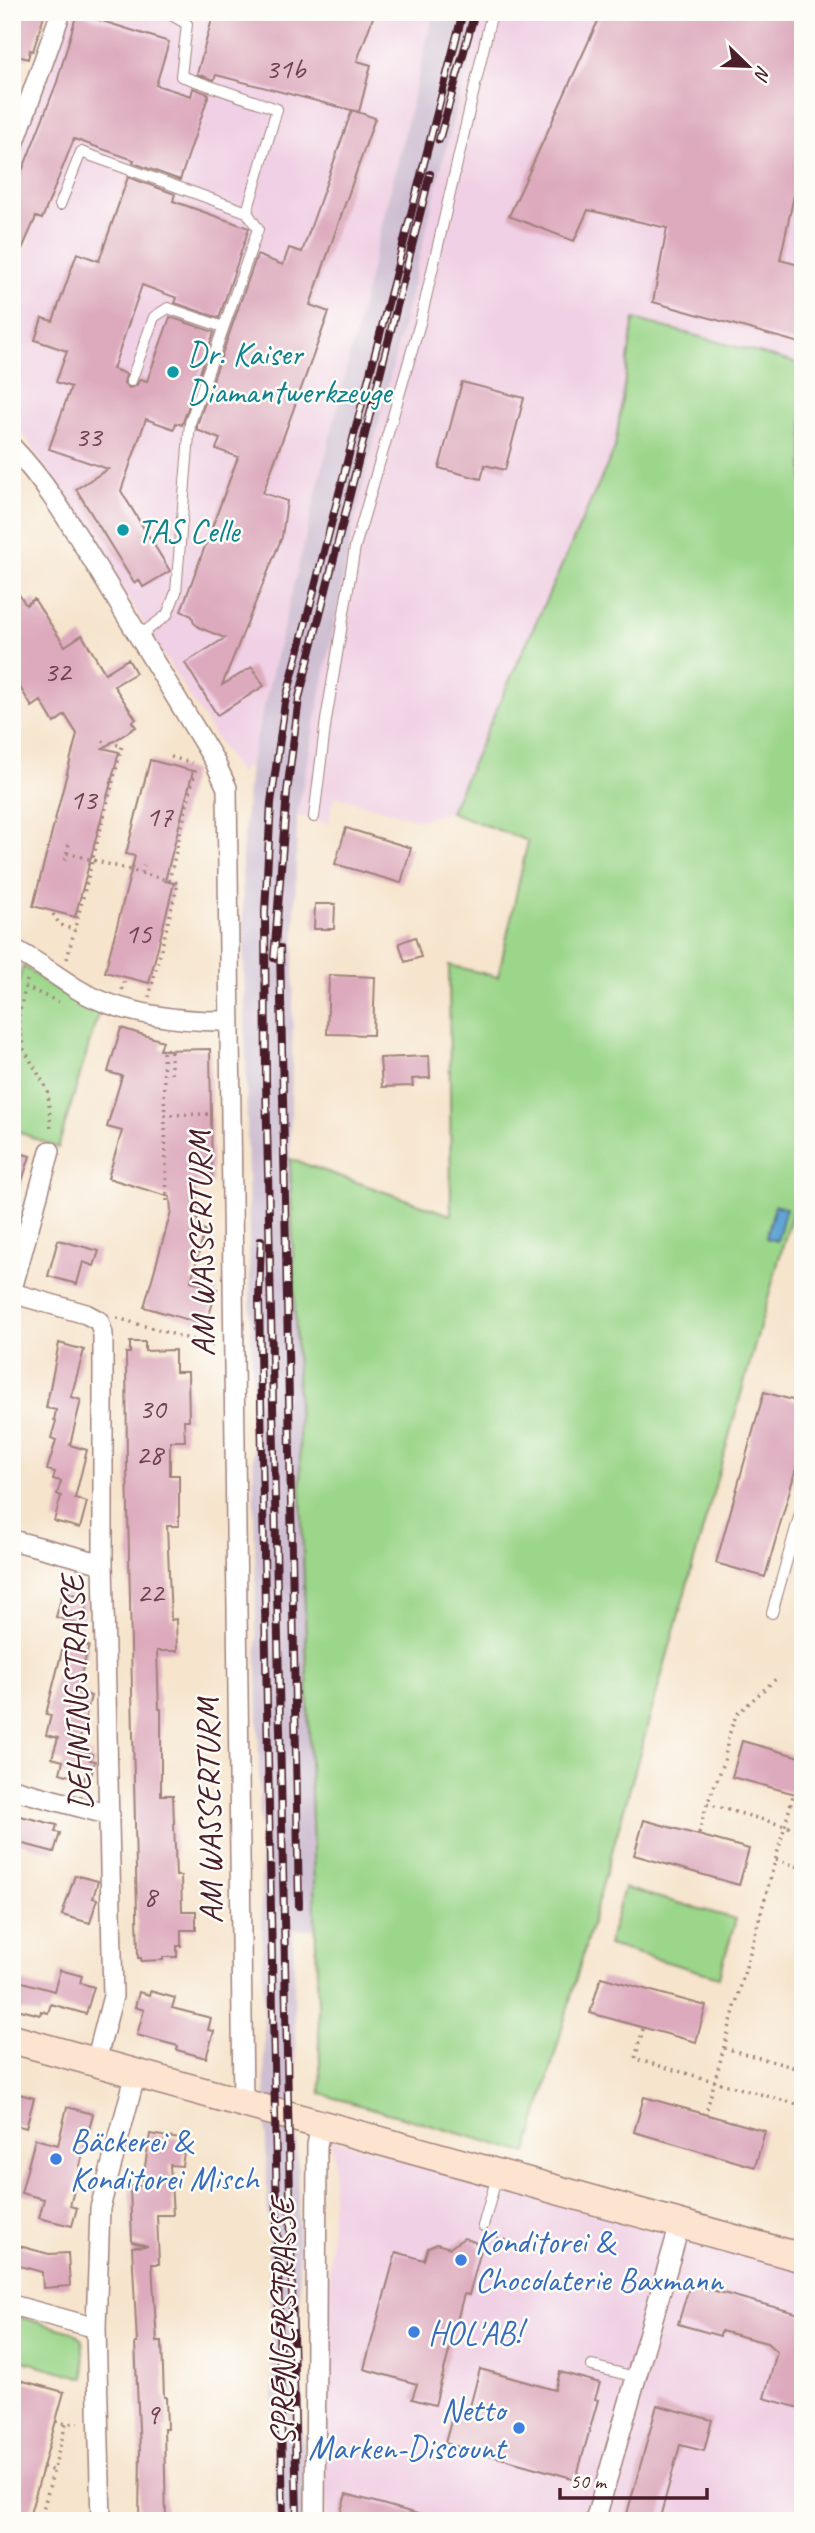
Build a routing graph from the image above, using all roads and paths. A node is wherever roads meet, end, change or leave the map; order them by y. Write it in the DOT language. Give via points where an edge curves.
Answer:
graph roads {
  1 [pos="61,12"];
  2 [pos="166,12"];
  3 [pos="492,12"];
  4 [pos="12,150"];
  5 [pos="60,205"];
  6 [pos="247,212"];
  7 [pos="223,327"];
  8 [pos="131,381"];
  9 [pos="12,447"];
  10 [pos="139,636"];
  11 [pos="98,740"];
  12 [pos="171,757"];
  13 [pos="314,817"];
  14 [pos="69,844"];
  15 [pos="67,853"];
  16 [pos="65,860"];
  17 [pos="93,860"];
  18 [pos="144,864"];
  19 [pos="142,873"];
  20 [pos="169,881"];
  21 [pos="53,914"];
  22 [pos="75,930"];
  23 [pos="12,948"];
  24 [pos="37,961"];
  25 [pos="62,978"];
  26 [pos="145,1013"];
  27 [pos="229,1021"];
  28 [pos="164,1068"];
  29 [pos="171,1069"];
  30 [pos="171,1078"];
  31 [pos="230,1114"];
  32 [pos="164,1115"];
  33 [pos="50,1152"];
  34 [pos="167,1201"];
  35 [pos="12,1291"];
  36 [pos="99,1321"];
  37 [pos="233,1351"];
  38 [pos="803,1503"];
  39 [pos="12,1540"];
  40 [pos="103,1564"];
  41 [pos="772,1613"];
  42 [pos="778,1677"];
  43 [pos="12,1789"];
  44 [pos="793,1796"];
  45 [pos="707,1804"];
  46 [pos="110,1815"];
  47 [pos="785,1826"];
  48 [pos="803,1831"];
  49 [pos="699,1833"];
  50 [pos="776,1860"];
  51 [pos="803,1868"];
  52 [pos="643,2029"];
  53 [pos="12,2039"];
  54 [pos="724,2048"];
  55 [pos="96,2061"];
  56 [pos="803,2070"];
  57 [pos="136,2073"];
  58 [pos="715,2081"];
  59 [pos="243,2102"];
  60 [pos="803,2106"];
  61 [pos="707,2109"];
  62 [pos="321,2123"];
  63 [pos="498,2173"];
  64 [pos="680,2224"];
  65 [pos="483,2226"];
  66 [pos="520,2245"];
  67 [pos="803,2258"];
  68 [pos="12,2305"];
  69 [pos="96,2328"];
  70 [pos="592,2366"];
  71 [pos="635,2377"];
  72 [pos="56,2421"];
  73 [pos="98,2422"];
  74 [pos="65,2424"];
  75 [pos="43,2467"];
  76 [pos="54,2470"];
  77 [pos="30,2514"];
  78 [pos="41,2519"];
  79 [pos="101,2521"];
  80 [pos="315,2521"];
  81 [pos="595,2521"];
  1 -- 4 [label="street"];
  2 -- 6 [label="lane" via="187,24 181,76 277,108"];
  3 -- 13 [label="lane" via="420,323 355,547"];
  5 -- 6 [label="lane" via="80,152"];
  6 -- 7 [label="lane" via="258,229"];
  7 -- 8 [label="lane" via="168,308 154,317"];
  7 -- 10 [label="lane" via="190,423 177,592 167,615"];
  9 -- 10 [label="street, AM WASSERTURM" via="48,491"];
  10 -- 27 [label="street, AM WASSERTURM" via="227,788"];
  11 -- 17 [label="path" via="122,746"];
  12 -- 20 [label="path" via="197,764"];
  14 -- 15 [label="path"];
  15 -- 16 [label="path"];
  15 -- 17 [label="path"];
  17 -- 19 [label="path"];
  17 -- 22 [label="path"];
  18 -- 19 [label="path"];
  19 -- 20 [label="path"];
  20 -- 26 [label="path" via="178,883"];
  21 -- 22 [label="path" via="60,925"];
  22 -- 25 [label="path"];
  23 -- 24 [label="street"];
  24 -- 25 [label="street"];
  24 -- 33 [label="path" via="24,987 18,1019 24,1049 48,1091"];
  25 -- 26 [label="street" via="77,989"];
  26 -- 27 [label="street" via="193,1022"];
  27 -- 31 [label="street, AM WASSERTURM"];
  28 -- 29 [label="path"];
  28 -- 29 [label="path" via="163,1049 171,1049"];
  28 -- 32 [label="path"];
  29 -- 30 [label="path"];
  31 -- 32 [label="path"];
  31 -- 37 [label="street, AM WASSERTURM"];
  32 -- 34 [label="path"];
  33 -- 35 [label="street"];
  35 -- 36 [label="street"];
  36 -- 37 [label="path" via="118,1318"];
  36 -- 40 [label="street, DEHNINGSTRASSE" via="103,1334"];
  37 -- 59 [label="street, AM WASSERTURM"];
  38 -- 41 [label="lane"];
  39 -- 40 [label="street"];
  40 -- 46 [label="street, DEHNINGSTRASSE"];
  42 -- 45 [label="path" via="736,1715"];
  43 -- 46 [label="street"];
  44 -- 47 [label="path"];
  45 -- 47 [label="path"];
  45 -- 49 [label="path"];
  46 -- 55 [label="street, DEHNINGSTRASSE" via="113,1996"];
  47 -- 48 [label="path"];
  47 -- 50 [label="path"];
  50 -- 51 [label="path"];
  50 -- 54 [label="path"];
  52 -- 58 [label="path" via="635,2059"];
  53 -- 55 [label="street"];
  54 -- 56 [label="path"];
  54 -- 58 [label="path"];
  55 -- 57 [label="street"];
  57 -- 59 [label="street"];
  57 -- 69 [label="street" via="100,2208"];
  58 -- 60 [label="path"];
  58 -- 61 [label="path"];
  59 -- 62 [label="street"];
  62 -- 63 [label="street"];
  62 -- 80 [label="street, SPRENGERSTRASSE" via="317,2146"];
  63 -- 64 [label="street"];
  63 -- 65 [label="lane"];
  64 -- 67 [label="street"];
  64 -- 71 [label="street"];
  65 -- 66 [label="path" via="488,2236"];
  68 -- 69 [label="street"];
  69 -- 73 [label="street"];
  70 -- 71 [label="lane"];
  71 -- 81 [label="street"];
  72 -- 74 [label="path"];
  73 -- 74 [label="path"];
  73 -- 79 [label="street"];
  74 -- 76 [label="path"];
  75 -- 76 [label="path"];
  76 -- 78 [label="path"];
  77 -- 78 [label="path"];
}
